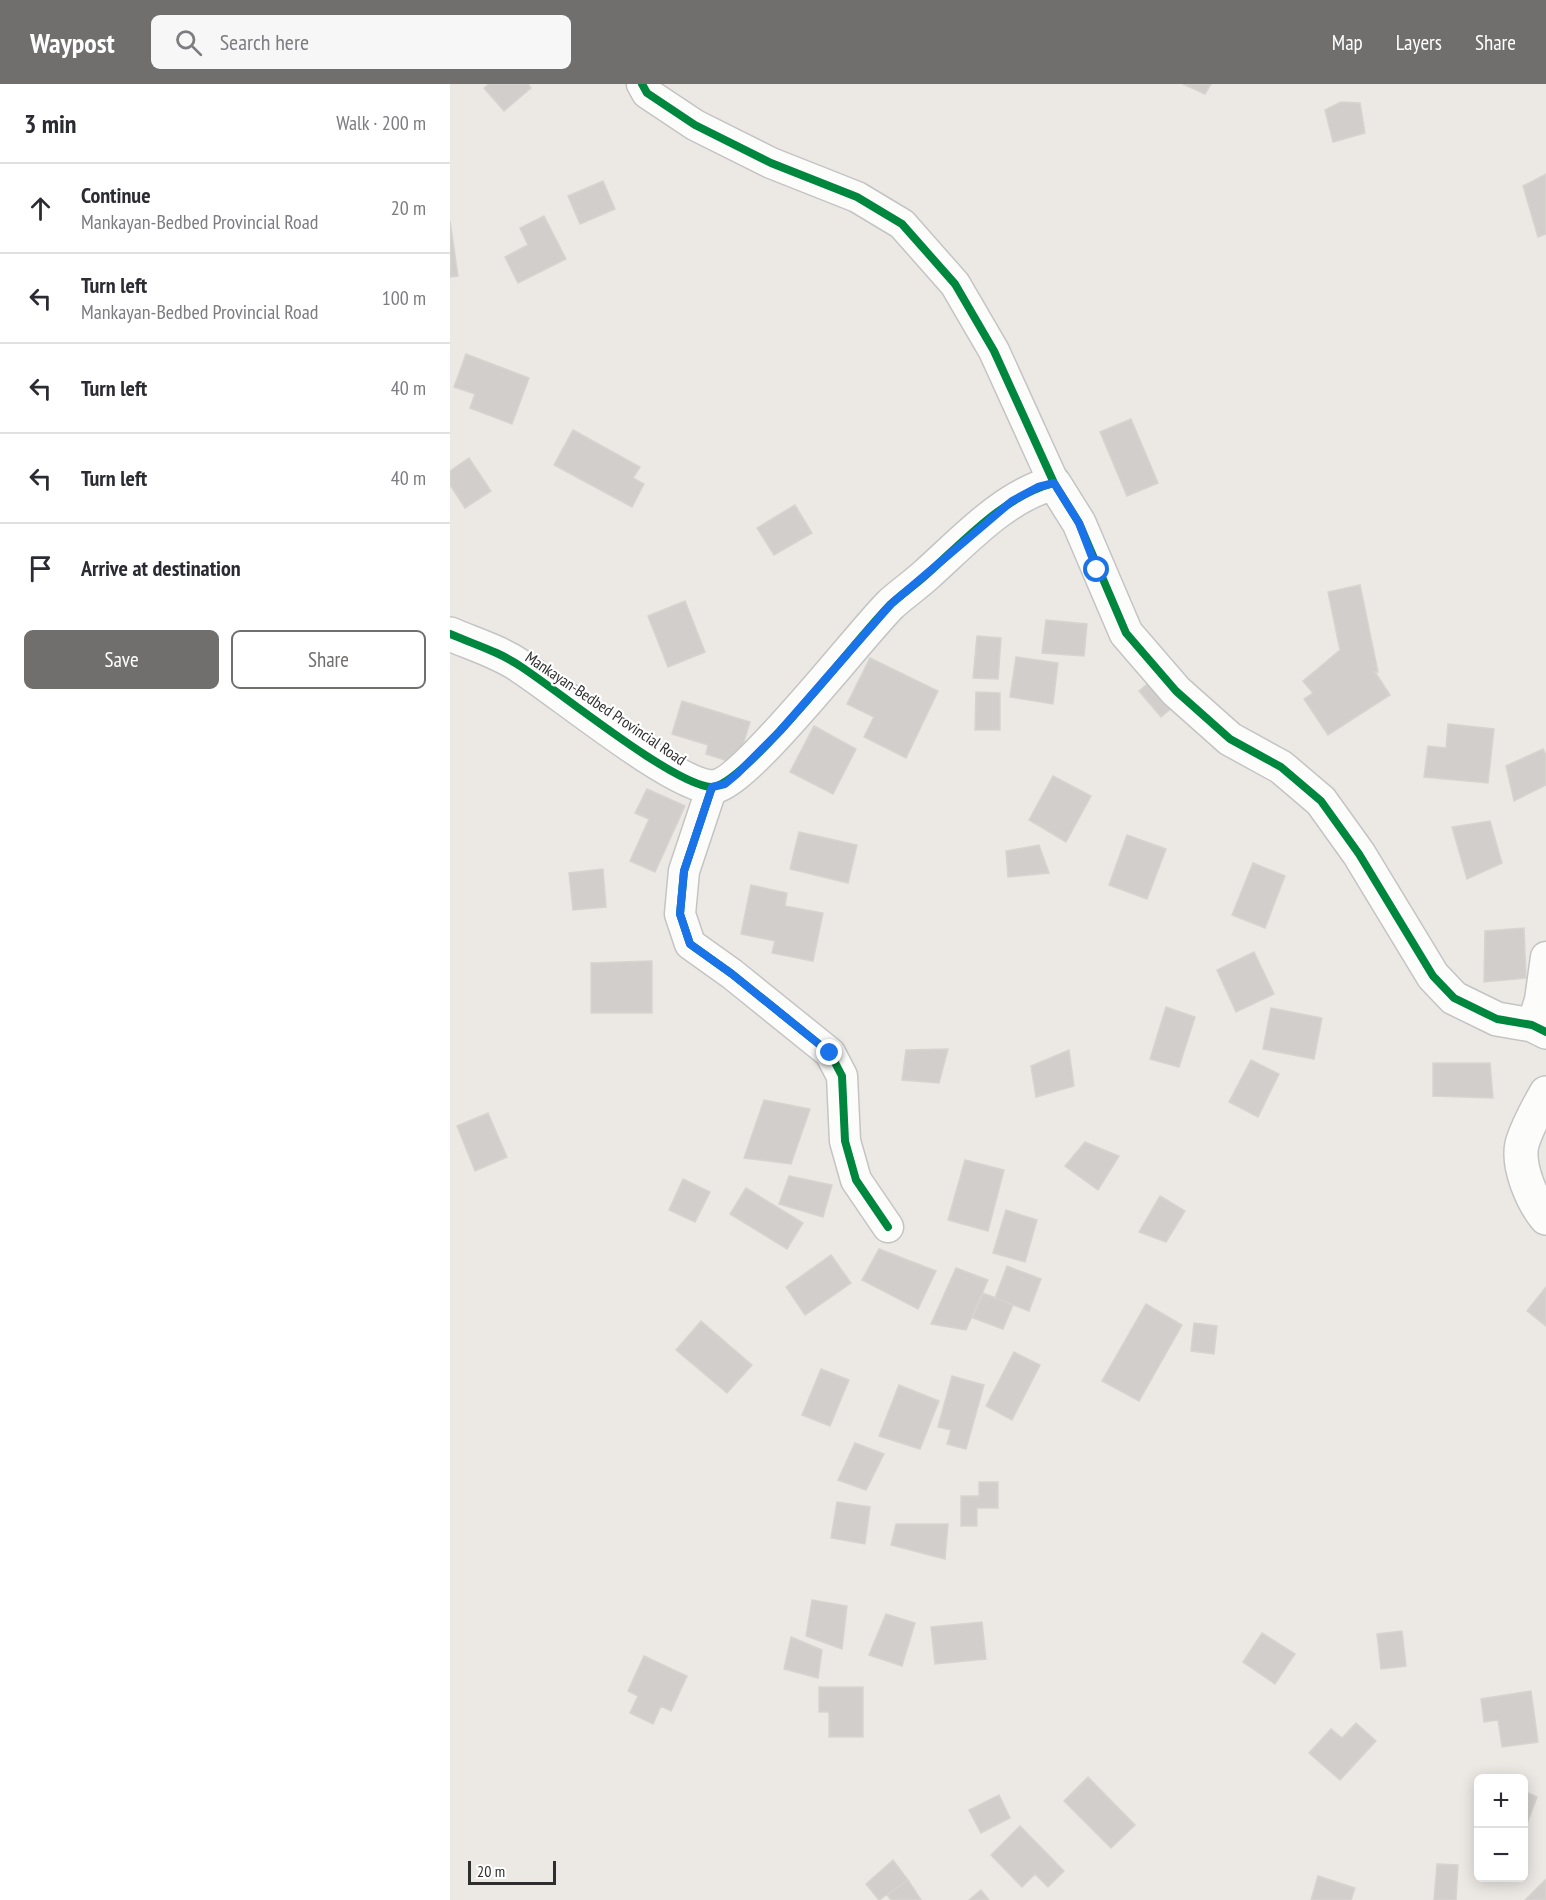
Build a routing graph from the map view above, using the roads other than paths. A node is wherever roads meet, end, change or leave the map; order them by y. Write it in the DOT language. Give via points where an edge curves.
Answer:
graph roads {
  1 [pos="642,84"];
  2 [pos="1054,483"];
  3 [pos="450,634"];
  4 [pos="712,787"];
  5 [pos="1546,957"];
  6 [pos="1539,1029"];
  7 [pos="1546,1093"];
  8 [pos="1546,1218"];
  9 [pos="888,1227"];
  1 -- 2 [label="street" via="647,93 695,125 771,163 857,197 902,224 955,284 994,351"];
  2 -- 4 [label="street" via="1012,501 891,604 780,731 725,784"];
  2 -- 6 [label="street" via="1079,523 1126,633 1176,691 1230,739 1281,767 1321,801 1359,854 1432,976 1454,998 1497,1019"];
  3 -- 4 [label="street, Mankayan-Bedbed Provincial Road" via="518,664 650,757 694,782"];
  4 -- 9 [label="street" via="684,871 680,914 690,944 830,1053 842,1076 845,1141 856,1180"];
  5 -- 6 [label="street"];
  7 -- 8 [label="street" via="1522,1146 1526,1181"];
}
